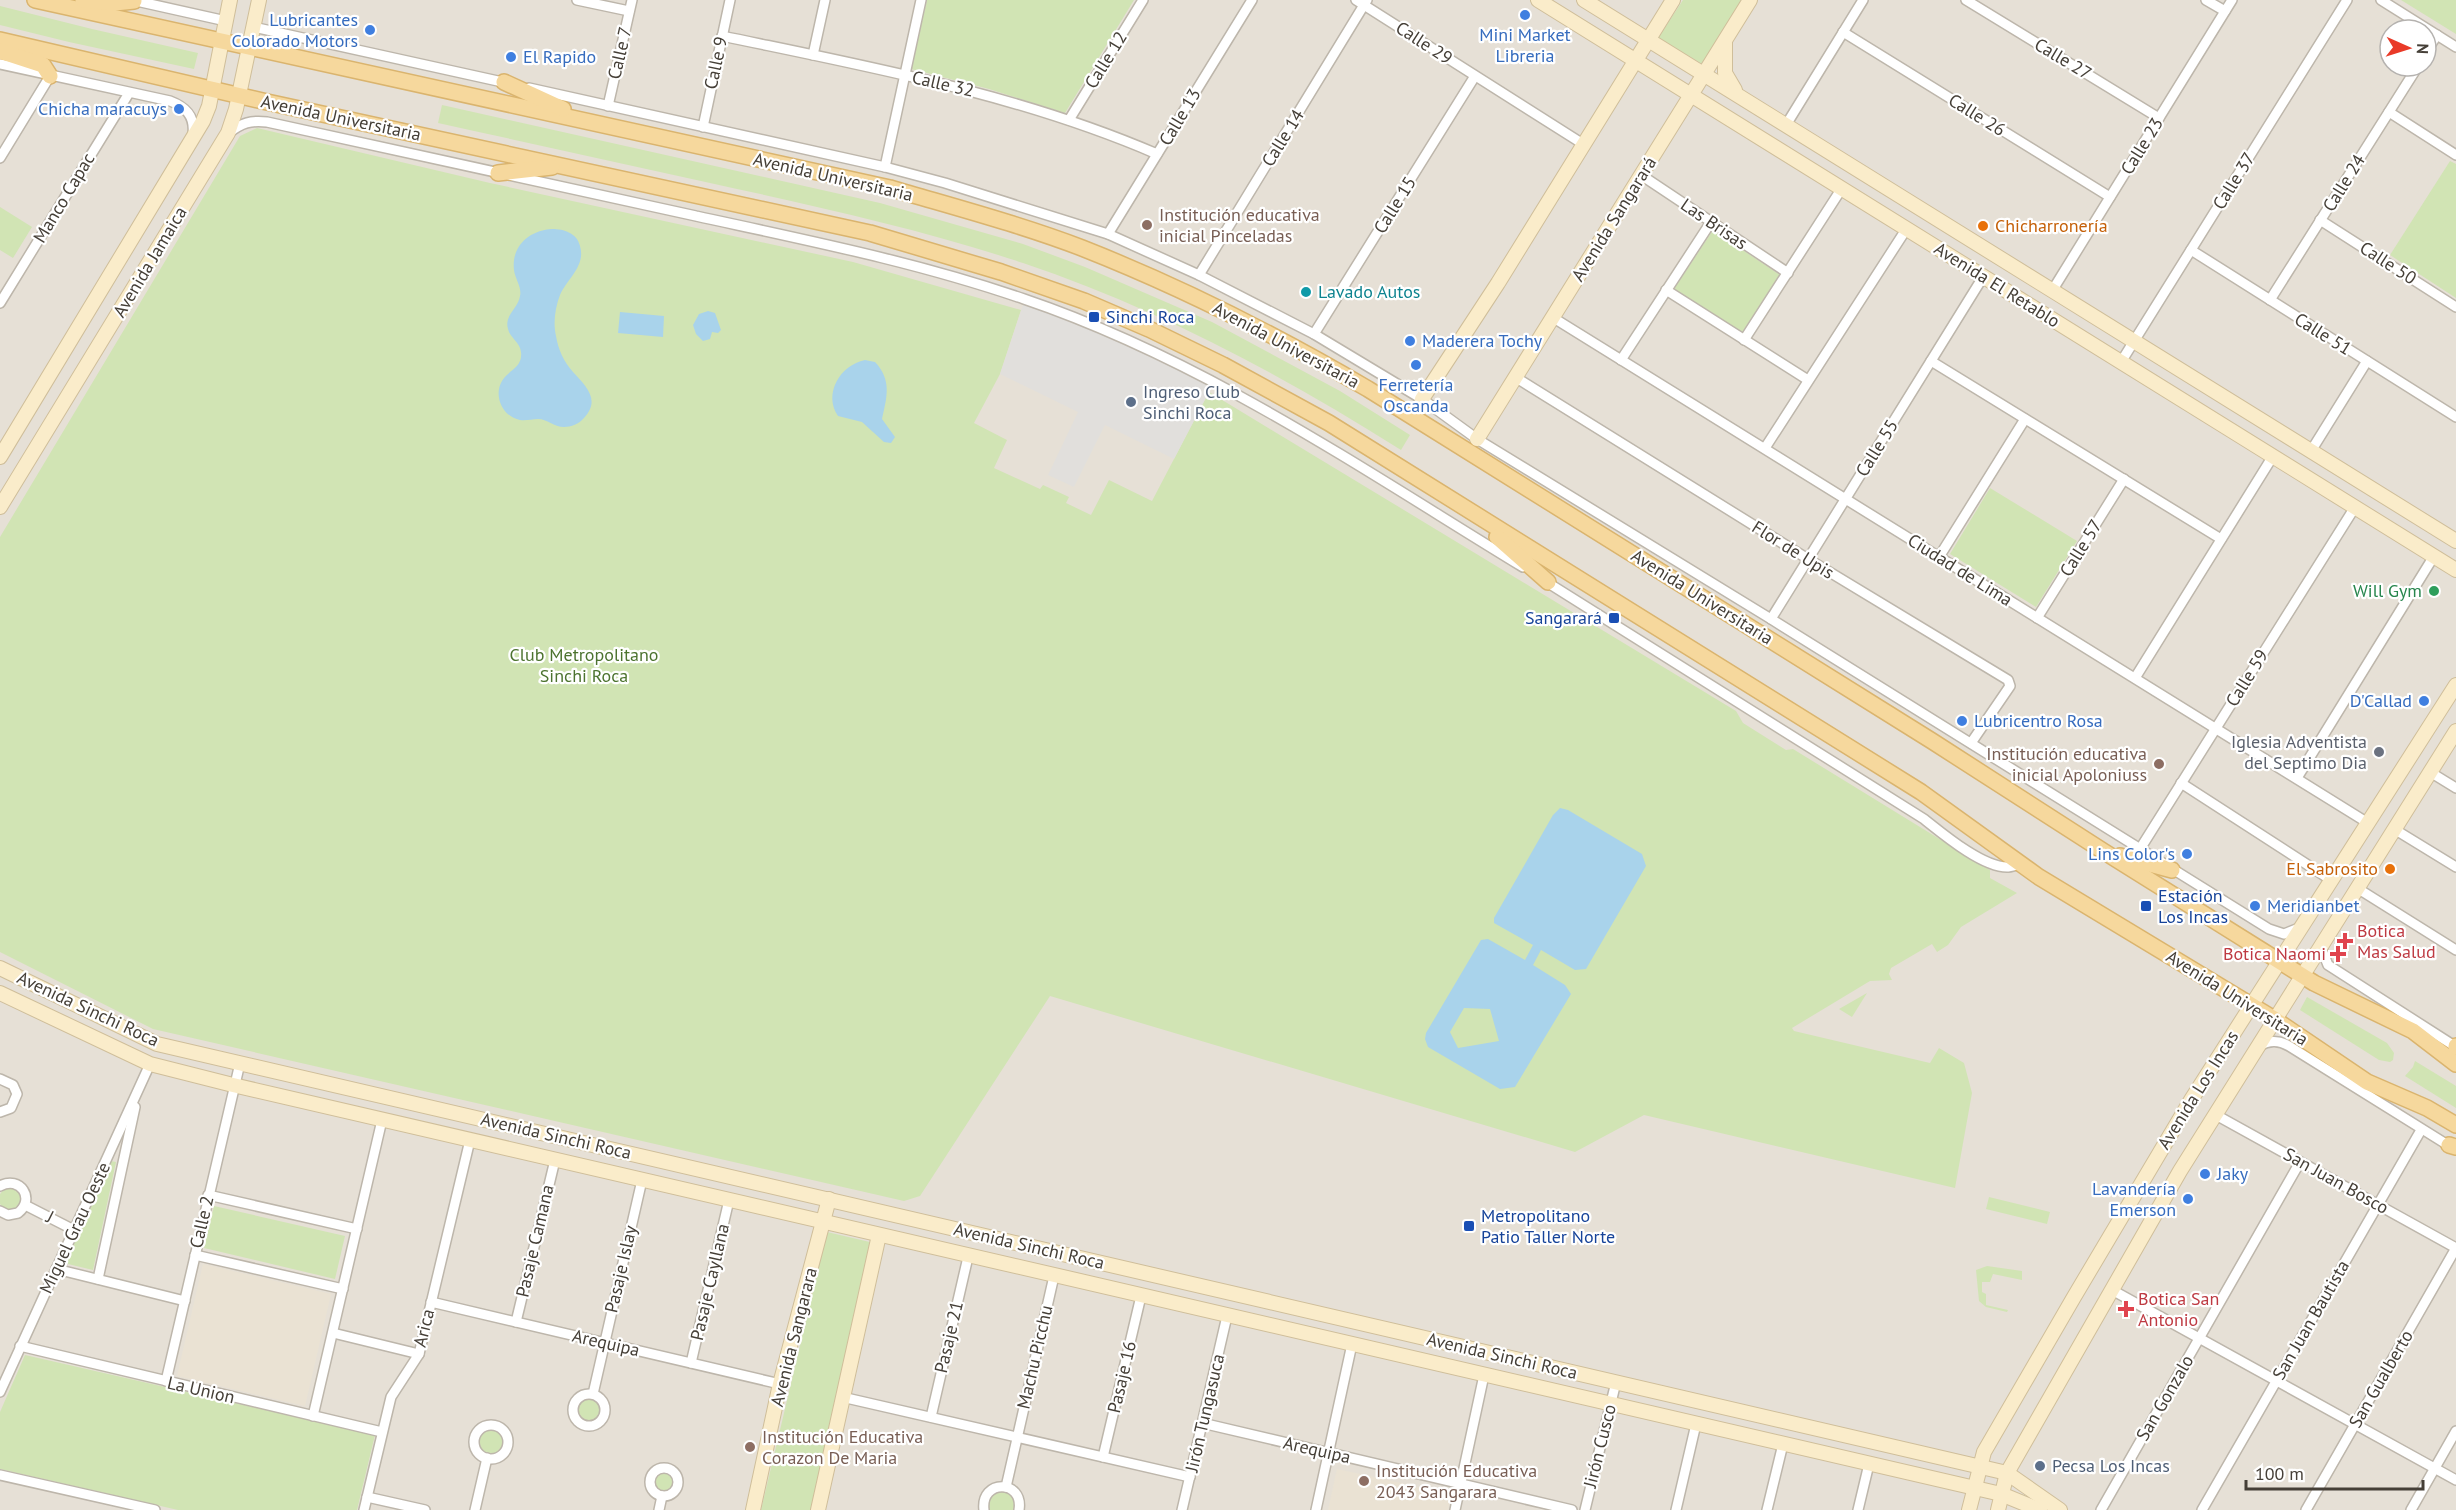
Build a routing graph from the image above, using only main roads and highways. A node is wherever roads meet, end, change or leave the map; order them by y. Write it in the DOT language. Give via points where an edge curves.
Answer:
graph roads {
  1 [pos="35,0"];
  2 [pos="83,0"];
  3 [pos="134,0"];
  4 [pos="230,0"];
  5 [pos="259,0"];
  6 [pos="1538,0"];
  7 [pos="1584,0"];
  8 [pos="1673,0"];
  9 [pos="1750,0"];
  10 [pos="1649,39"];
  11 [pos="0,40"];
  12 [pos="222,41"];
  13 [pos="1725,41"];
  14 [pos="249,47"];
  15 [pos="0,51"];
  16 [pos="1635,61"];
  17 [pos="1705,73"];
  18 [pos="50,76"];
  19 [pos="504,82"];
  20 [pos="212,89"];
  21 [pos="1738,94"];
  22 [pos="239,95"];
  23 [pos="1691,95"];
  24 [pos="587,122"];
  25 [pos="563,166"];
  26 [pos="498,173"];
  27 [pos="1422,399"];
  28 [pos="1477,439"];
  29 [pos="0,456"];
  30 [pos="0,507"];
  31 [pos="1482,518"];
  32 [pos="2456,541"];
  33 [pos="2456,570"];
  34 [pos="1548,582"];
  35 [pos="2456,685"];
  36 [pos="2456,731"];
  37 [pos="2380,804"];
  38 [pos="2397,824"];
  39 [pos="2103,851"];
  40 [pos="2172,870"];
  41 [pos="2280,960"];
  42 [pos="0,968"];
  43 [pos="2302,975"];
  44 [pos="0,993"];
  45 [pos="2250,1006"];
  46 [pos="2274,1019"];
  47 [pos="2456,1064"];
  48 [pos="2456,1125"];
  49 [pos="2157,1158"];
  50 [pos="2180,1171"];
  51 [pos="828,1199"];
  52 [pos="823,1222"];
  53 [pos="925,1222"];
  54 [pos="879,1235"];
  55 [pos="922,1245"];
  56 [pos="1979,1466"];
  57 [pos="2007,1473"];
  58 [pos="1974,1488"];
  59 [pos="2001,1494"];
  60 [pos="753,1510"];
  61 [pos="818,1510"];
  62 [pos="1969,1510"];
  63 [pos="1998,1510"];
  64 [pos="2040,1510"];
  65 [pos="2061,1510"];
  1 -- 12 [label="main road, Avenida Universitaria"];
  2 -- 3 [label="main road"];
  4 -- 12 [label="main road, Avenida Jamaica"];
  5 -- 14 [label="main road, Avenida Jamaica"];
  6 -- 16 [label="main road, Avenida El Retablo"];
  7 -- 10 [label="main road, Avenida El Retablo"];
  8 -- 10 [label="main road"];
  9 -- 13 [label="main road, Avenida Sangarará"];
  10 -- 16 [label="main road"];
  10 -- 17 [label="main road, Avenida El Retablo"];
  11 -- 20 [label="main road, Avenida Universitaria"];
  12 -- 14 [label="main road, Avenida Universitaria"];
  12 -- 20 [label="main road, Avenida Jamaica"];
  13 -- 17 [label="main road, Avenida Sangarará"];
  13 -- 21 [label="main road" via="1725,74"];
  14 -- 22 [label="main road, Avenida Jamaica"];
  14 -- 24 [label="main road, Avenida Universitaria"];
  15 -- 18 [label="main road" via="43,65"];
  16 -- 23 [label="main road, Avenida El Retablo"];
  16 -- 27 [label="main road"];
  17 -- 21 [label="main road, Avenida El Retablo"];
  17 -- 23 [label="main road, Avenida Sangarará"];
  19 -- 24 [label="main road"];
  20 -- 22 [label="main road, Avenida Universitaria"];
  20 -- 29 [label="main road, Avenida Jamaica" via="193,139"];
  21 -- 32 [label="main road, Avenida El Retablo"];
  22 -- 25 [label="main road, Avenida Universitaria"];
  22 -- 30 [label="main road, Avenida Jamaica" via="228,133"];
  23 -- 28 [label="main road, Avenida Sangarará"];
  23 -- 33 [label="main road, Avenida El Retablo"];
  24 -- 39 [label="main road, Avenida Universitaria" via="890,188 985,215 1080,247 1218,307 1323,362 1415,418"];
  25 -- 26 [label="main road"];
  25 -- 31 [label="main road, Avenida Universitaria" via="870,233 1084,301 1223,364 1329,423"];
  31 -- 34 [label="main road" via="1496,536"];
  31 -- 45 [label="main road, Avenida Universitaria" via="1921,792 2021,864"];
  35 -- 37 [label="main road, Avenida Los Incas"];
  36 -- 38 [label="main road, Avenida Los Incas"];
  37 -- 38 [label="main road"];
  37 -- 41 [label="main road, Avenida Los Incas"];
  38 -- 43 [label="main road, Avenida Los Incas"];
  39 -- 40 [label="main road"];
  39 -- 41 [label="main road, Avenida Universitaria"];
  41 -- 43 [label="main road, Avenida Universitaria"];
  41 -- 45 [label="main road, Avenida Los Incas"];
  42 -- 51 [label="main road, Avenida Sinchi Roca" via="157,1044"];
  43 -- 46 [label="main road, Avenida Los Incas"];
  43 -- 47 [label="main road, Avenida Universitaria" via="2331,993 2413,1031"];
  44 -- 52 [label="main road, Avenida Sinchi Roca" via="150,1064"];
  45 -- 46 [label="main road, Avenida Universitaria"];
  45 -- 49 [label="main road, Avenida Los Incas"];
  46 -- 48 [label="main road, Avenida Universitaria" via="2367,1082"];
  46 -- 50 [label="main road, Avenida Los Incas"];
  49 -- 50 [label="main road"];
  49 -- 56 [label="main road, Avenida Los Incas"];
  50 -- 57 [label="main road, Avenida Los Incas"];
  51 -- 52 [label="main road, Avenida Sangarara"];
  51 -- 53 [label="main road, Avenida Sinchi Roca"];
  52 -- 54 [label="main road, Avenida Sinchi Roca"];
  52 -- 60 [label="main road, Avenida Sangarara" via="780,1384"];
  53 -- 55 [label="main road"];
  53 -- 56 [label="main road, Avenida Sinchi Roca"];
  54 -- 55 [label="main road, Avenida Sinchi Roca"];
  54 -- 61 [label="main road"];
  55 -- 58 [label="main road, Avenida Sinchi Roca"];
  56 -- 57 [label="main road, Avenida Sinchi Roca"];
  56 -- 58 [label="main road, Avenida Los Incas"];
  57 -- 59 [label="main road, Avenida Los Incas"];
  57 -- 65 [label="main road, Avenida Sinchi Roca"];
  58 -- 59 [label="main road, Avenida Sinchi Roca"];
  58 -- 62 [label="main road, Avenida Los Incas"];
  59 -- 63 [label="main road, Avenida Los Incas"];
  59 -- 64 [label="main road, Avenida Sinchi Roca"];
}
